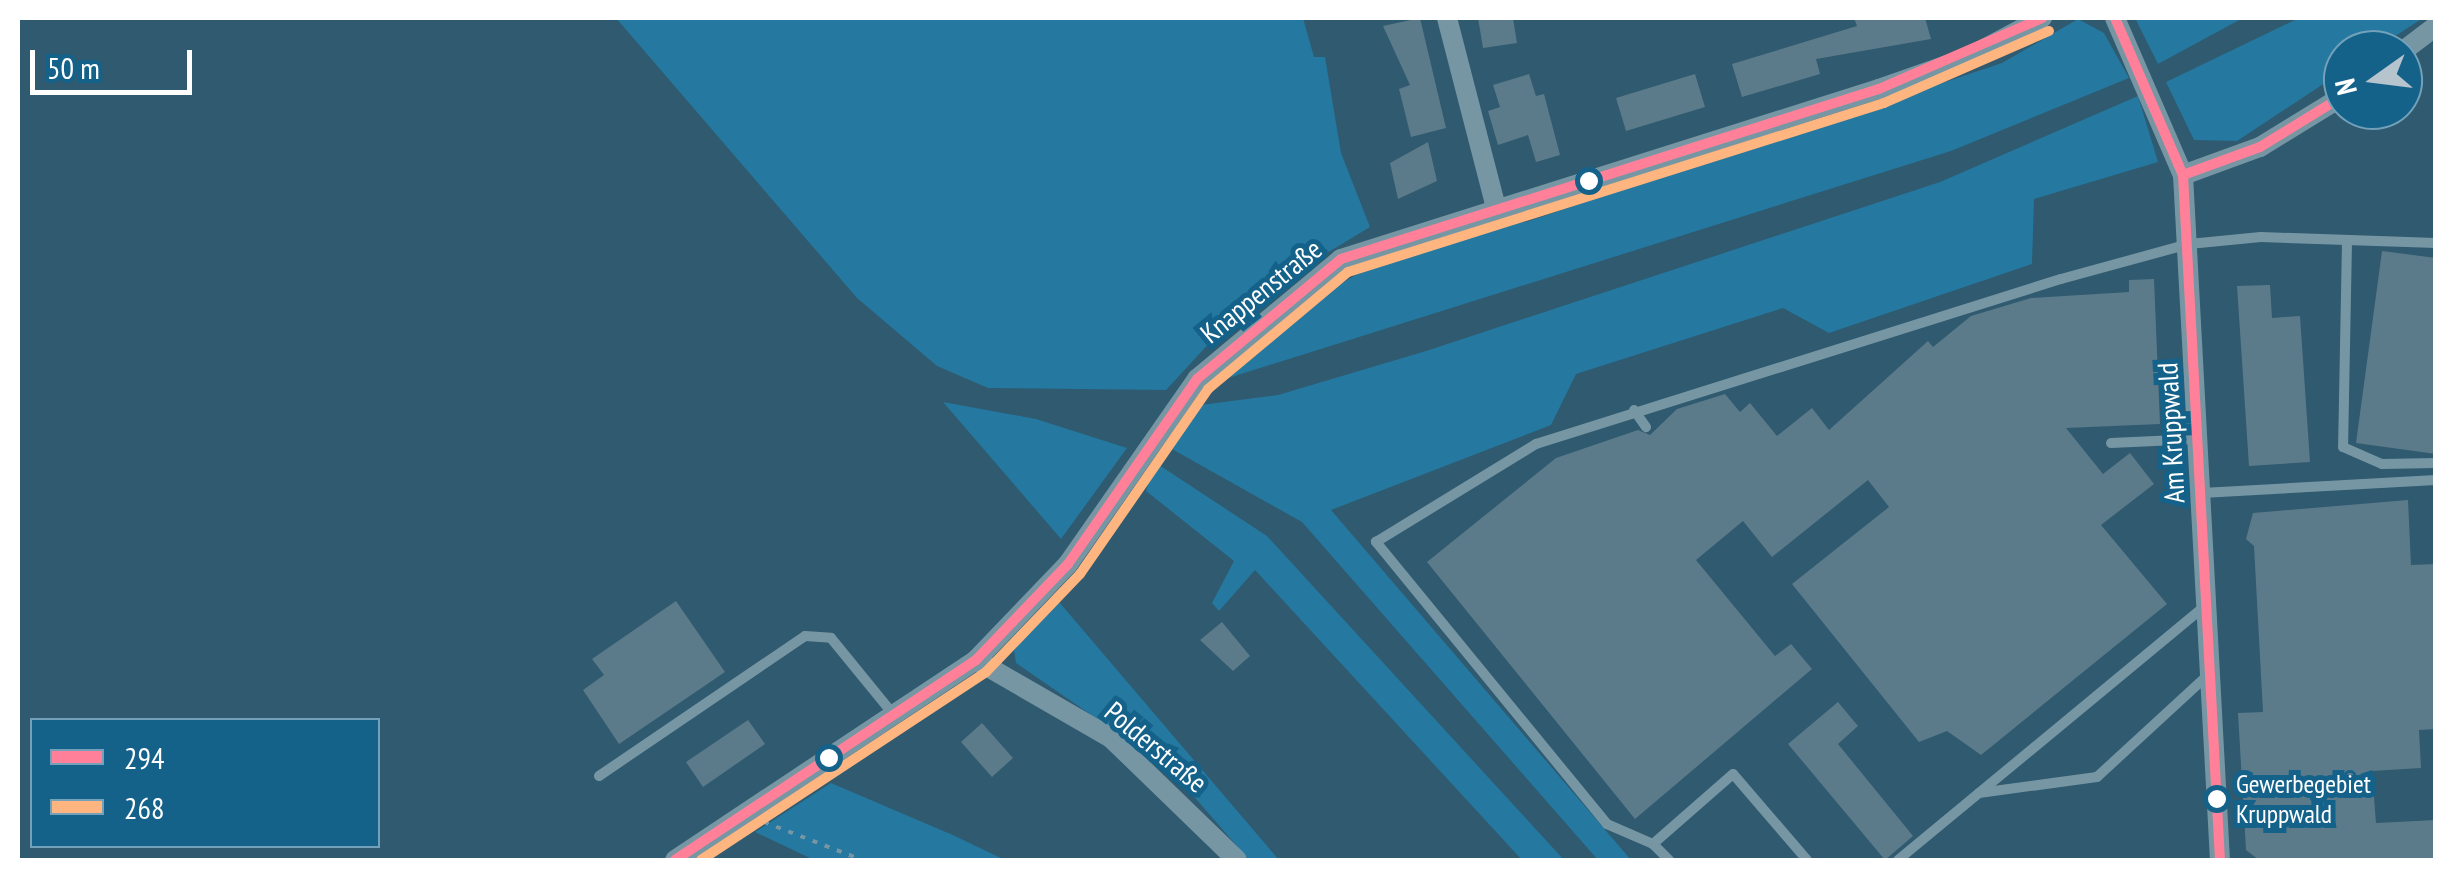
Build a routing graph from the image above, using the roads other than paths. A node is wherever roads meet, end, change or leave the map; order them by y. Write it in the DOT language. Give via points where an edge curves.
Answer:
graph roads {
  1 [pos="1447,18"];
  2 [pos="2042,18"];
  3 [pos="2115,18"];
  4 [pos="2323,108"];
  5 [pos="2183,175"];
  6 [pos="1495,204"];
  7 [pos="2347,242"];
  8 [pos="2189,244"];
  9 [pos="2436,244"];
  10 [pos="1634,410"];
  11 [pos="1646,427"];
  12 [pos="2200,439"];
  13 [pos="2110,443"];
  14 [pos="2436,463"];
  15 [pos="2436,480"];
  16 [pos="2202,493"];
  17 [pos="2208,604"];
  18 [pos="976,660"];
  19 [pos="2211,673"];
  20 [pos="896,719"];
  21 [pos="600,776"];
  22 [pos="1978,793"];
  23 [pos="1653,844"];
  24 [pos="675,860"];
  25 [pos="1237,860"];
  26 [pos="1669,860"];
  27 [pos="1808,860"];
  28 [pos="1898,860"];
  29 [pos="2220,860"];
  1 -- 6 [label="street"];
  2 -- 6 [label="street, Knappenstraße" via="1967,58 1879,89"];
  3 -- 5 [label="street, Am Kruppwald"];
  4 -- 5 [label="street" via="2260,147"];
  5 -- 8 [label="street, Am Kruppwald"];
  6 -- 18 [label="street, Knappenstraße" via="1340,260 1240,341 1197,379 1068,564"];
  7 -- 8 [label="lane"];
  7 -- 9 [label="lane"];
  7 -- 14 [label="lane" via="2343,447 2382,464"];
  8 -- 10 [label="lane"];
  8 -- 12 [label="street, Am Kruppwald"];
  10 -- 11 [label="lane"];
  10 -- 23 [label="lane" via="1536,444 1376,542 1608,824"];
  12 -- 13 [label="lane"];
  12 -- 16 [label="street, Am Kruppwald"];
  15 -- 16 [label="lane"];
  16 -- 17 [label="street, Am Kruppwald"];
  17 -- 19 [label="street, Am Kruppwald"];
  17 -- 22 [label="lane"];
  18 -- 20 [label="street, Knappenstraße"];
  18 -- 25 [label="street, Polderstraße" via="1112,738"];
  19 -- 22 [label="lane" via="2097,777"];
  19 -- 29 [label="street, Am Kruppwald"];
  20 -- 21 [label="lane" via="831,638 805,636"];
  20 -- 24 [label="street, Knappenstraße"];
  22 -- 28 [label="lane"];
  23 -- 26 [label="lane"];
  23 -- 27 [label="lane" via="1733,774"];
}
